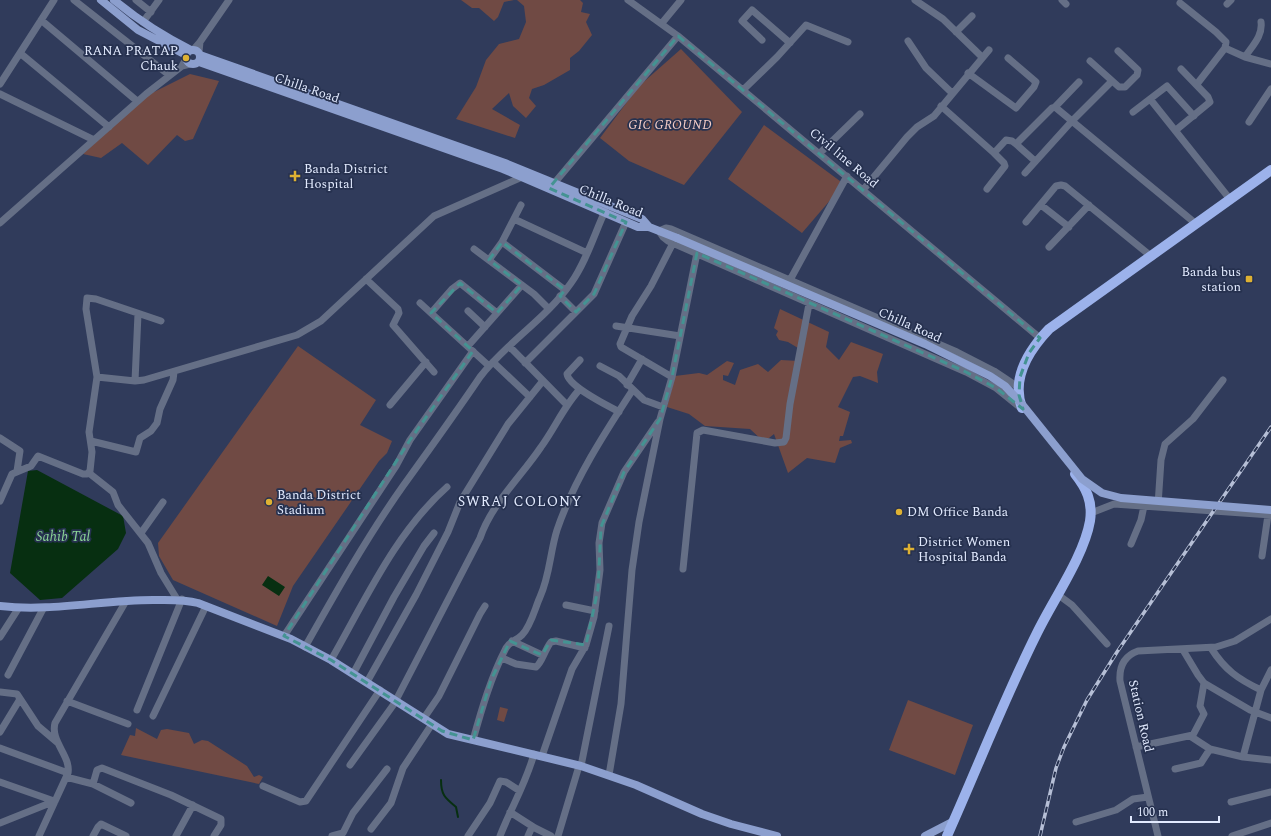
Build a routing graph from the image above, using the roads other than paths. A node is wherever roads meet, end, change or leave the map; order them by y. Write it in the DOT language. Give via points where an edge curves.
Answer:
graph roads {
  1 [pos="54,0"];
  2 [pos="74,0"];
  3 [pos="101,0"];
  4 [pos="114,0"];
  5 [pos="136,0"];
  6 [pos="159,0"];
  7 [pos="229,0"];
  8 [pos="681,0"];
  9 [pos="915,0"];
  10 [pos="631,1"];
  11 [pos="1180,3"];
  12 [pos="151,12"];
  13 [pos="972,16"];
  14 [pos="41,20"];
  15 [pos="144,22"];
  16 [pos="1261,22"];
  17 [pos="662,23"];
  18 [pos="956,32"];
  19 [pos="678,36"];
  20 [pos="762,40"];
  21 [pos="908,41"];
  22 [pos="790,42"];
  23 [pos="848,42"];
  24 [pos="1225,48"];
  25 [pos="988,50"];
  26 [pos="1118,51"];
  27 [pos="20,53"];
  28 [pos="192,57"];
  29 [pos="982,57"];
  30 [pos="1244,57"];
  31 [pos="1008,58"];
  32 [pos="1090,61"];
  33 [pos="1271,64"];
  34 [pos="1181,69"];
  35 [pos="968,73"];
  36 [pos="169,75"];
  37 [pos="1112,81"];
  38 [pos="1079,82"];
  39 [pos="0,84"];
  40 [pos="1197,84"];
  41 [pos="1271,89"];
  42 [pos="743,90"];
  43 [pos="952,93"];
  44 [pos="0,94"];
  45 [pos="1150,99"];
  46 [pos="137,101"];
  47 [pos="333,106"];
  48 [pos="941,106"];
  49 [pos="1055,107"];
  50 [pos="1133,112"];
  51 [pos="860,114"];
  52 [pos="1194,116"];
  53 [pos="1072,121"];
  54 [pos="1248,122"];
  55 [pos="109,127"];
  56 [pos="1176,130"];
  57 [pos="94,140"];
  58 [pos="1016,144"];
  59 [pos="820,153"];
  60 [pos="994,153"];
  61 [pos="1035,161"];
  62 [pos="1271,170"];
  63 [pos="1025,173"];
  64 [pos="847,176"];
  65 [pos="522,178"];
  66 [pos="552,185"];
  67 [pos="987,189"];
  68 [pos="863,190"];
  69 [pos="1229,198"];
  70 [pos="521,205"];
  71 [pos="1041,205"];
  72 [pos="1089,205"];
  73 [pos="605,212"];
  74 [pos="514,219"];
  75 [pos="626,222"];
  76 [pos="1026,222"];
  77 [pos="0,223"];
  78 [pos="1195,223"];
  79 [pos="649,227"];
  80 [pos="1069,227"];
  81 [pos="659,231"];
  82 [pos="675,241"];
  83 [pos="502,242"];
  84 [pos="1049,247"];
  85 [pos="474,249"];
  86 [pos="587,253"];
  87 [pos="697,253"];
  88 [pos="1152,257"];
  89 [pos="489,260"];
  90 [pos="366,279"];
  91 [pos="790,280"];
  92 [pos="522,285"];
  93 [pos="565,290"];
  94 [pos="560,296"];
  95 [pos="420,303"];
  96 [pos="809,304"];
  97 [pos="548,308"];
  98 [pos="468,311"];
  99 [pos="576,312"];
  100 [pos="431,313"];
  101 [pos="497,313"];
  102 [pos="138,314"];
  103 [pos="161,321"];
  104 [pos="616,326"];
  105 [pos="485,327"];
  106 [pos="627,328"];
  107 [pos="680,336"];
  108 [pos="1040,338"];
  109 [pos="510,347"];
  110 [pos="470,349"];
  111 [pos="642,359"];
  112 [pos="580,360"];
  113 [pos="426,362"];
  114 [pos="491,364"];
  115 [pos="525,364"];
  116 [pos="600,366"];
  117 [pos="174,372"];
  118 [pos="434,372"];
  119 [pos="97,378"];
  120 [pos="672,378"];
  121 [pos="1223,380"];
  122 [pos="135,381"];
  123 [pos="542,382"];
  124 [pos="1018,387"];
  125 [pos="630,388"];
  126 [pos="580,389"];
  127 [pos="530,397"];
  128 [pos="390,405"];
  129 [pos="566,405"];
  130 [pos="1022,406"];
  131 [pos="663,407"];
  132 [pos="619,412"];
  133 [pos="660,419"];
  134 [pos="0,438"];
  135 [pos="91,441"];
  136 [pos="17,471"];
  137 [pos="89,473"];
  138 [pos="447,487"];
  139 [pos="0,501"];
  140 [pos="163,502"];
  141 [pos="1246,504"];
  142 [pos="1144,506"];
  143 [pos="1271,507"];
  144 [pos="1158,508"];
  145 [pos="1091,513"];
  146 [pos="1270,514"];
  147 [pos="141,533"];
  148 [pos="434,533"];
  149 [pos="1131,544"];
  150 [pos="1262,556"];
  151 [pos="683,569"];
  152 [pos="1057,594"];
  153 [pos="180,599"];
  154 [pos="126,601"];
  155 [pos="566,605"];
  156 [pos="0,606"];
  157 [pos="206,606"];
  158 [pos="485,606"];
  159 [pos="18,609"];
  160 [pos="43,609"];
  161 [pos="595,611"];
  162 [pos="1271,619"];
  163 [pos="609,626"];
  164 [pos="284,636"];
  165 [pos="0,637"];
  166 [pos="512,641"];
  167 [pos="1107,644"];
  168 [pos="305,647"];
  169 [pos="585,648"];
  170 [pos="1211,648"];
  171 [pos="1183,650"];
  172 [pos="542,655"];
  173 [pos="502,658"];
  174 [pos="331,660"];
  175 [pos="1271,670"];
  176 [pos="353,674"];
  177 [pos="8,675"];
  178 [pos="367,682"];
  179 [pos="1204,683"];
  180 [pos="380,690"];
  181 [pos="1261,690"];
  182 [pos="0,692"];
  183 [pos="20,699"];
  184 [pos="67,700"];
  185 [pos="396,700"];
  186 [pos="137,710"];
  187 [pos="1255,713"];
  188 [pos="153,716"];
  189 [pos="424,718"];
  190 [pos="1271,718"];
  191 [pos="128,724"];
  192 [pos="432,724"];
  193 [pos="0,732"];
  194 [pos="1190,736"];
  195 [pos="473,740"];
  196 [pos="58,743"];
  197 [pos="1136,747"];
  198 [pos="0,748"];
  199 [pos="1210,749"];
  200 [pos="538,755"];
  201 [pos="1243,757"];
  202 [pos="1271,760"];
  203 [pos="350,765"];
  204 [pos="580,766"];
  205 [pos="387,769"];
  206 [pos="1175,769"];
  207 [pos="67,775"];
  208 [pos="609,775"];
  209 [pos="0,782"];
  210 [pos="93,784"];
  211 [pos="263,786"];
  212 [pos="520,791"];
  213 [pos="1271,792"];
  214 [pos="1148,797"];
  215 [pos="54,801"];
  216 [pos="1231,802"];
  217 [pos="131,803"];
  218 [pos="193,805"];
  219 [pos="510,812"];
  220 [pos="954,821"];
  221 [pos="1076,822"];
  222 [pos="0,823"];
  223 [pos="1271,823"];
  224 [pos="532,827"];
  225 [pos="370,829"];
  226 [pos="42,835"];
  227 [pos="93,836"];
  228 [pos="126,836"];
  229 [pos="176,836"];
  230 [pos="214,836"];
  231 [pos="332,836"];
  232 [pos="468,836"];
  233 [pos="500,836"];
  234 [pos="528,836"];
  235 [pos="551,836"];
  236 [pos="558,836"];
  237 [pos="777,836"];
  238 [pos="925,836"];
  239 [pos="947,836"];
  240 [pos="1158,836"];
  241 [pos="1232,836"];
  1 -- 14 [label="street"];
  2 -- 36 [label="street"];
  3 -- 28 [label="main road" via="138,30"];
  4 -- 15 [label="main road"];
  5 -- 12 [label="street"];
  6 -- 12 [label="street"];
  7 -- 28 [label="street"];
  8 -- 17 [label="street"];
  9 -- 18 [label="street" via="943,19"];
  10 -- 17 [label="street, Civil line Road"];
  11 -- 24 [label="street" via="1226,42"];
  12 -- 15 [label="street"];
  13 -- 18 [label="street"];
  14 -- 27 [label="street"];
  14 -- 46 [label="street"];
  15 -- 28 [label="main road"];
  16 -- 30 [label="street" via="1260,35"];
  17 -- 19 [label="street, Civil line Road"];
  18 -- 29 [label="street"];
  19 -- 42 [label="street, Civil line Road"];
  19 -- 66 [label="street"];
  20 -- 22 [label="street" via="742,21 752,10"];
  21 -- 43 [label="street" via="926,68"];
  22 -- 23 [label="street" via="806,25"];
  22 -- 42 [label="street"];
  24 -- 30 [label="street"];
  24 -- 40 [label="street"];
  25 -- 29 [label="street"];
  26 -- 37 [label="street" via="1138,72 1125,87"];
  27 -- 39 [label="street"];
  27 -- 55 [label="street"];
  28 -- 36 [label="street"];
  28 -- 47 [label="main road"];
  29 -- 35 [label="street"];
  30 -- 33 [label="street"];
  31 -- 35 [label="street" via="1036,82 1016,108"];
  32 -- 37 [label="street"];
  34 -- 40 [label="street"];
  35 -- 43 [label="street"];
  36 -- 46 [label="street"];
  37 -- 53 [label="street"];
  38 -- 49 [label="street"];
  40 -- 52 [label="street" via="1210,102"];
  41 -- 54 [label="street"];
  42 -- 59 [label="street, Civil line Road"];
  43 -- 48 [label="street"];
  44 -- 57 [label="street"];
  45 -- 50 [label="street"];
  45 -- 52 [label="street" via="1169,86"];
  45 -- 56 [label="street"];
  46 -- 55 [label="street"];
  47 -- 65 [label="main road, Chilla Road"];
  47 -- 66 [label="main road" via="498,160"];
  48 -- 60 [label="street"];
  48 -- 68 [label="street" via="934,116 907,137"];
  49 -- 53 [label="street"];
  49 -- 58 [label="street"];
  51 -- 59 [label="street"];
  52 -- 56 [label="street"];
  53 -- 61 [label="street"];
  53 -- 78 [label="street"];
  55 -- 57 [label="street"];
  56 -- 69 [label="street"];
  57 -- 77 [label="street"];
  58 -- 60 [label="street" via="1006,140"];
  58 -- 61 [label="street"];
  59 -- 64 [label="street, Civil line Road"];
  60 -- 67 [label="street" via="1005,166"];
  61 -- 63 [label="street"];
  62 -- 69 [label="highway"];
  64 -- 68 [label="street, Civil line Road"];
  64 -- 91 [label="street"];
  65 -- 66 [label="main road, Chilla Road"];
  65 -- 90 [label="street" via="434,216"];
  66 -- 73 [label="main road, Chilla Road"];
  66 -- 79 [label="main road" via="642,219"];
  68 -- 108 [label="street, Civil line Road"];
  69 -- 78 [label="highway"];
  70 -- 74 [label="street"];
  71 -- 72 [label="street" via="1056,186 1061,184"];
  71 -- 76 [label="street"];
  71 -- 80 [label="street"];
  72 -- 80 [label="street"];
  72 -- 88 [label="street"];
  73 -- 75 [label="main road, Chilla Road"];
  73 -- 86 [label="street"];
  74 -- 83 [label="street"];
  74 -- 86 [label="street"];
  75 -- 79 [label="main road, Chilla Road" via="638,227"];
  75 -- 99 [label="street" via="594,294"];
  78 -- 88 [label="highway"];
  79 -- 81 [label="main road, Chilla Road"];
  80 -- 84 [label="street"];
  81 -- 82 [label="main road, Chilla Road"];
  81 -- 91 [label="street" via="670,229"];
  82 -- 87 [label="street"];
  82 -- 106 [label="street"];
  82 -- 130 [label="main road, Chilla Road, bridge" via="953,357 1005,386"];
  83 -- 89 [label="street"];
  83 -- 93 [label="street"];
  85 -- 89 [label="street"];
  86 -- 93 [label="street"];
  87 -- 96 [label="street"];
  87 -- 107 [label="street"];
  88 -- 108 [label="highway" via="1058,321"];
  89 -- 92 [label="street"];
  90 -- 113 [label="street" via="398,309 399,313 393,325"];
  90 -- 117 [label="street" via="309,330"];
  91 -- 124 [label="street" via="962,355"];
  92 -- 97 [label="street"];
  92 -- 101 [label="street"];
  93 -- 94 [label="street"];
  94 -- 97 [label="street"];
  94 -- 99 [label="street"];
  95 -- 100 [label="street"];
  96 -- 130 [label="street" via="966,372"];
  96 -- 151 [label="street" via="784,442 775,443 703,430 697,433"];
  97 -- 109 [label="street"];
  98 -- 105 [label="street"];
  99 -- 115 [label="street"];
  100 -- 101 [label="street" via="452,288 460,283"];
  100 -- 110 [label="street"];
  101 -- 105 [label="street"];
  102 -- 103 [label="street"];
  102 -- 119 [label="street" via="87,298 86,309"];
  102 -- 122 [label="street"];
  104 -- 106 [label="street"];
  105 -- 110 [label="street"];
  106 -- 107 [label="street"];
  106 -- 111 [label="street" via="620,346"];
  107 -- 120 [label="street"];
  108 -- 124 [label="highway" via="1024,365"];
  109 -- 114 [label="street"];
  109 -- 115 [label="street"];
  110 -- 114 [label="street"];
  110 -- 164 [label="street"];
  111 -- 120 [label="street"];
  111 -- 125 [label="street"];
  112 -- 126 [label="street" via="567,376"];
  113 -- 118 [label="street"];
  113 -- 128 [label="street"];
  114 -- 127 [label="street"];
  114 -- 168 [label="street" via="403,486 353,562"];
  115 -- 123 [label="street"];
  116 -- 125 [label="street" via="619,376"];
  117 -- 122 [label="street"];
  117 -- 135 [label="street" via="157,423 151,431 140,438 136,452"];
  119 -- 122 [label="street"];
  119 -- 135 [label="street" via="89,428"];
  120 -- 131 [label="street"];
  121 -- 144 [label="street" via="1198,414 1165,444 1161,460"];
  123 -- 127 [label="street"];
  123 -- 129 [label="street"];
  124 -- 130 [label="highway"];
  125 -- 131 [label="street" via="644,400"];
  125 -- 132 [label="street"];
  126 -- 129 [label="street"];
  126 -- 132 [label="street"];
  127 -- 178 [label="street" via="498,439 460,502 416,596"];
  129 -- 185 [label="street" via="541,448 486,522"];
  130 -- 145 [label="highway" via="1084,486 1089,495"];
  130 -- 146 [label="main road, bridge" via="1082,479 1102,493 1121,498"];
  131 -- 133 [label="street"];
  132 -- 166 [label="street" via="580,478 558,528 548,575 526,630"];
  133 -- 161 [label="street" via="624,472 602,523"];
  133 -- 208 [label="street" via="632,570 621,704"];
  134 -- 136 [label="street" via="20,451"];
  135 -- 137 [label="street"];
  136 -- 137 [label="street" via="29,468 36,457 40,456 83,474"];
  136 -- 139 [label="street" via="10,478"];
  137 -- 147 [label="street" via="113,492 118,505"];
  138 -- 174 [label="street" via="413,522 388,560"];
  140 -- 147 [label="street"];
  141 -- 143 [label="street"];
  142 -- 144 [label="street"];
  142 -- 145 [label="street" via="1114,504"];
  142 -- 149 [label="street"];
  144 -- 146 [label="street"];
  145 -- 152 [label="highway" via="1079,552"];
  146 -- 150 [label="street"];
  147 -- 153 [label="street" via="161,573"];
  148 -- 176 [label="street" via="394,597"];
  152 -- 167 [label="street" via="1072,605"];
  152 -- 220 [label="highway" via="1016,677"];
  153 -- 154 [label="main road"];
  153 -- 157 [label="main road"];
  153 -- 186 [label="street"];
  154 -- 160 [label="main road"];
  154 -- 184 [label="street"];
  155 -- 161 [label="street"];
  156 -- 159 [label="main road"];
  157 -- 164 [label="main road"];
  157 -- 188 [label="street"];
  158 -- 189 [label="street" via="439,696"];
  159 -- 160 [label="main road"];
  159 -- 165 [label="street"];
  160 -- 177 [label="street"];
  161 -- 169 [label="street"];
  162 -- 170 [label="street, Station Road" via="1235,641"];
  163 -- 204 [label="street"];
  164 -- 168 [label="main road"];
  166 -- 172 [label="street"];
  166 -- 173 [label="street"];
  168 -- 174 [label="main road"];
  169 -- 172 [label="street" via="553,641"];
  169 -- 200 [label="street" via="572,669"];
  170 -- 171 [label="street, Station Road"];
  170 -- 181 [label="street" via="1234,676"];
  171 -- 179 [label="street"];
  171 -- 197 [label="street, Station Road" via="1138,651 1127,658 1121,667 1120,681"];
  172 -- 173 [label="street" via="540,664 536,667 516,664"];
  173 -- 195 [label="street" via="490,684"];
  174 -- 176 [label="main road"];
  175 -- 181 [label="street"];
  176 -- 178 [label="main road"];
  178 -- 180 [label="main road"];
  179 -- 187 [label="street"];
  179 -- 194 [label="street" via="1200,706 1204,714"];
  180 -- 185 [label="main road"];
  180 -- 211 [label="street" via="306,801 300,802"];
  181 -- 187 [label="street"];
  182 -- 183 [label="street" via="12,692"];
  183 -- 193 [label="street"];
  183 -- 196 [label="street" via="38,726"];
  184 -- 191 [label="street"];
  184 -- 196 [label="street" via="54,726"];
  185 -- 189 [label="main road"];
  185 -- 203 [label="street"];
  187 -- 190 [label="street"];
  187 -- 201 [label="street"];
  189 -- 192 [label="main road"];
  192 -- 195 [label="main road" via="452,735"];
  192 -- 225 [label="street" via="403,768 391,803"];
  194 -- 197 [label="street"];
  194 -- 199 [label="street"];
  195 -- 200 [label="main road"];
  196 -- 207 [label="street" via="68,765"];
  197 -- 214 [label="street, Station Road"];
  198 -- 207 [label="street"];
  199 -- 201 [label="street"];
  199 -- 206 [label="street" via="1201,763"];
  200 -- 204 [label="main road"];
  200 -- 212 [label="street"];
  201 -- 202 [label="street"];
  204 -- 208 [label="main road"];
  204 -- 236 [label="street"];
  205 -- 231 [label="street" via="354,813 343,833"];
  207 -- 210 [label="street"];
  207 -- 215 [label="street"];
  208 -- 237 [label="main road" via="724,822"];
  209 -- 215 [label="street"];
  210 -- 217 [label="street"];
  210 -- 218 [label="street" via="97,770 102,768"];
  212 -- 219 [label="street"];
  212 -- 232 [label="street" via="500,781 492,801"];
  213 -- 216 [label="street"];
  214 -- 221 [label="street" via="1133,799 1116,810"];
  214 -- 240 [label="street, Station Road"];
  215 -- 222 [label="street"];
  215 -- 226 [label="street"];
  218 -- 229 [label="street"];
  218 -- 230 [label="street" via="221,819 221,825"];
  219 -- 224 [label="street"];
  219 -- 233 [label="street"];
  220 -- 238 [label="main road"];
  220 -- 239 [label="highway"];
  223 -- 241 [label="street"];
  224 -- 234 [label="street"];
  224 -- 235 [label="street"];
  227 -- 228 [label="street" via="101,824"];
}
